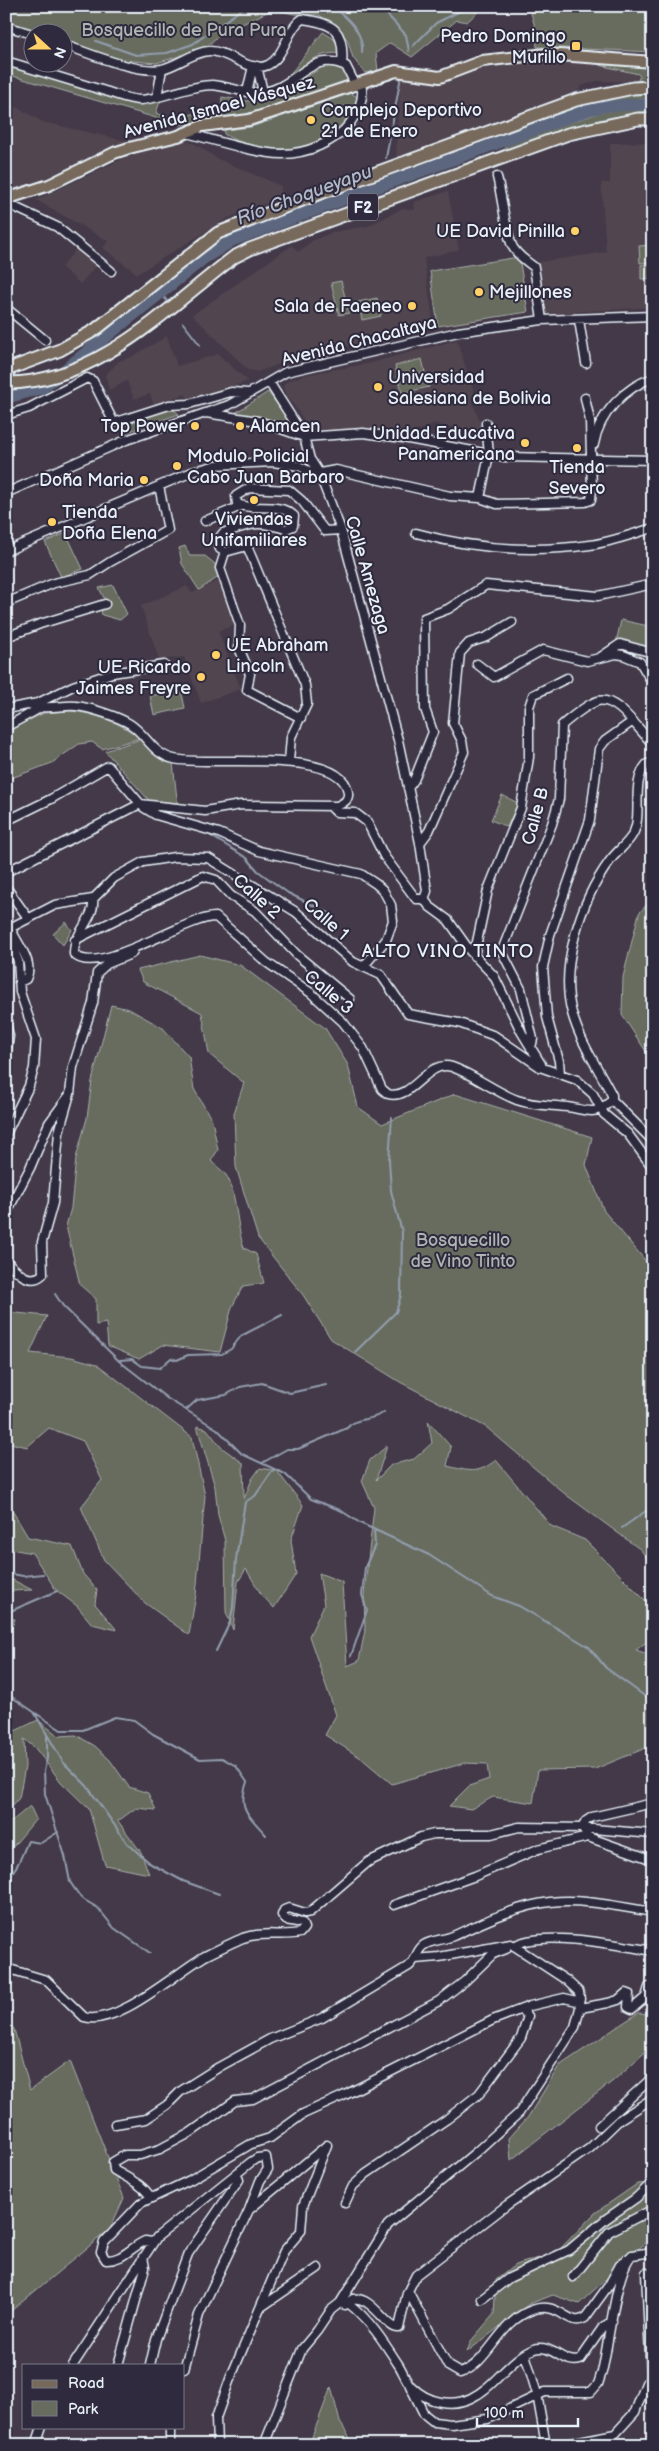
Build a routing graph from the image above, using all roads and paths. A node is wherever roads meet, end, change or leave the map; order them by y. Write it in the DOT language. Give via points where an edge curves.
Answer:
graph roads {
  1 [pos="6,26"];
  2 [pos="22,31"];
  3 [pos="72,47"];
  4 [pos="6,61"];
  5 [pos="653,62"];
  6 [pos="342,64"];
  7 [pos="255,66"];
  8 [pos="162,69"];
  9 [pos="358,85"];
  10 [pos="653,87"];
  11 [pos="247,92"];
  12 [pos="263,92"];
  13 [pos="157,97"];
  14 [pos="653,119"];
  15 [pos="184,132"];
  16 [pos="497,177"];
  17 [pos="7,199"];
  18 [pos="112,271"];
  19 [pos="8,312"];
  20 [pos="653,316"];
  21 [pos="542,320"];
  22 [pos="579,320"];
  23 [pos="45,340"];
  24 [pos="586,363"];
  25 [pos="6,370"];
  26 [pos="653,378"];
  27 [pos="269,382"];
  28 [pos="6,383"];
  29 [pos="249,394"];
  30 [pos="585,398"];
  31 [pos="204,413"];
  32 [pos="6,415"];
  33 [pos="486,423"];
  34 [pos="304,437"];
  35 [pos="489,455"];
  36 [pos="651,458"];
  37 [pos="592,459"];
  38 [pos="320,473"];
  39 [pos="159,486"];
  40 [pos="6,493"];
  41 [pos="480,498"];
  42 [pos="241,506"];
  43 [pos="205,521"];
  44 [pos="653,528"];
  45 [pos="341,530"];
  46 [pos="416,533"];
  47 [pos="6,551"];
  48 [pos="225,552"];
  49 [pos="653,584"];
  50 [pos="6,603"];
  51 [pos="105,604"];
  52 [pos="512,622"];
  53 [pos="6,637"];
  54 [pos="653,653"];
  55 [pos="598,660"];
  56 [pos="477,664"];
  57 [pos="164,665"];
  58 [pos="566,678"];
  59 [pos="653,684"];
  60 [pos="40,705"];
  61 [pos="6,709"];
  62 [pos="301,718"];
  63 [pos="632,721"];
  64 [pos="6,727"];
  65 [pos="653,744"];
  66 [pos="288,761"];
  67 [pos="653,764"];
  68 [pos="408,788"];
  69 [pos="140,804"];
  70 [pos="330,806"];
  71 [pos="6,821"];
  72 [pos="420,843"];
  73 [pos="6,872"];
  74 [pos="6,887"];
  75 [pos="93,899"];
  76 [pos="424,899"];
  77 [pos="28,918"];
  78 [pos="8,929"];
  79 [pos="75,940"];
  80 [pos="134,949"];
  81 [pos="474,956"];
  82 [pos="363,967"];
  83 [pos="350,999"];
  84 [pos="6,1023"];
  85 [pos="531,1048"];
  86 [pos="6,1057"];
  87 [pos="540,1067"];
  88 [pos="560,1074"];
  89 [pos="70,1094"];
  90 [pos="612,1100"];
  91 [pos="602,1110"];
  92 [pos="6,1134"];
  93 [pos="653,1141"];
  94 [pos="653,1168"];
  95 [pos="6,1214"];
  96 [pos="6,1260"];
  97 [pos="653,1803"];
  98 [pos="582,1828"];
  99 [pos="653,1834"];
  100 [pos="588,1837"];
  101 [pos="653,1860"];
  102 [pos="394,1905"];
  103 [pos="653,1912"];
  104 [pos="516,1947"];
  105 [pos="653,1951"];
  106 [pos="415,1959"];
  107 [pos="6,1968"];
  108 [pos="649,1987"];
  109 [pos="579,2005"];
  110 [pos="522,2010"];
  111 [pos="653,2077"];
  112 [pos="653,2098"];
  113 [pos="115,2124"];
  114 [pos="599,2126"];
  115 [pos="236,2173"];
  116 [pos="653,2182"];
  117 [pos="151,2198"];
  118 [pos="345,2203"];
  119 [pos="653,2209"];
  120 [pos="249,2210"];
  121 [pos="153,2242"];
  122 [pos="653,2252"];
  123 [pos="143,2257"];
  124 [pos="628,2258"];
  125 [pos="318,2268"];
  126 [pos="646,2273"];
  127 [pos="573,2277"];
  128 [pos="408,2291"];
  129 [pos="482,2299"];
  130 [pos="344,2303"];
  131 [pos="260,2308"];
  132 [pos="612,2321"];
  133 [pos="525,2354"];
  134 [pos="74,2364"];
  135 [pos="118,2364"];
  136 [pos="150,2364"];
  137 [pos="185,2365"];
  138 [pos="652,2379"];
  139 [pos="410,2386"];
  140 [pos="537,2394"];
  141 [pos="42,2428"];
  142 [pos="170,2428"];
  143 [pos="36,2445"];
  144 [pos="170,2445"];
  145 [pos="217,2445"];
  146 [pos="264,2445"];
  147 [pos="546,2445"];
  148 [pos="559,2445"];
  1 -- 2 [label="street"];
  3 -- 8 [label="street" via="137,68"];
  4 -- 13 [label="street" via="135,100"];
  5 -- 9 [label="main road, Avenida Ismael Vásquez" via="546,54 482,61 440,76 396,71"];
  6 -- 7 [label="street" via="342,41 335,29 323,22 302,19 272,62"];
  6 -- 9 [label="street" via="349,69"];
  6 -- 12 [label="street" via="318,62 286,85"];
  7 -- 8 [label="street" via="209,51"];
  7 -- 11 [label="street"];
  7 -- 12 [label="street"];
  8 -- 13 [label="street"];
  9 -- 15 [label="main road, Avenida Ismael Vásquez" via="249,120 202,126"];
  9 -- 15 [label="street" via="363,90 360,106 346,128 330,140 306,150 281,154"];
  10 -- 25 [label="highway, F2" via="568,102 218,233 95,330 60,350"];
  11 -- 12 [label="street"];
  11 -- 13 [label="street" via="203,86"];
  14 -- 28 [label="highway, F2" via="638,119 568,134 250,249 234,257 132,337 102,356 50,377"];
  15 -- 17 [label="main road, Avenida Ismael Vásquez" via="114,153 49,186"];
  16 -- 21 [label="street" via="509,240 534,267"];
  17 -- 18 [label="street" via="8,204 57,226"];
  19 -- 23 [label="street"];
  20 -- 22 [label="street, Avenida Chacaltaya"];
  21 -- 22 [label="street, Avenida Chacaltaya"];
  21 -- 27 [label="street, Avenida Chacaltaya" via="419,340 286,372"];
  22 -- 24 [label="street"];
  26 -- 37 [label="street" via="625,392 596,432"];
  27 -- 29 [label="street, Avenida Chacaltaya"];
  27 -- 34 [label="street, Calle Amezaga"];
  29 -- 31 [label="street, Avenida Chacaltaya"];
  29 -- 32 [label="street" via="231,392 189,404 169,405 116,422 93,381 87,378 29,408"];
  30 -- 37 [label="street"];
  31 -- 34 [label="street" via="264,422"];
  31 -- 40 [label="street, Avenida Chacaltaya" via="126,440"];
  33 -- 35 [label="street"];
  34 -- 35 [label="street" via="363,433"];
  34 -- 38 [label="street, Calle Amezaga" via="310,459"];
  35 -- 37 [label="street"];
  35 -- 41 [label="street"];
  36 -- 37 [label="street"];
  37 -- 41 [label="street" via="591,500 515,505"];
  38 -- 39 [label="street" via="273,462 232,463 209,466"];
  38 -- 41 [label="street" via="336,470 450,496"];
  38 -- 45 [label="street, Calle Amezaga"];
  39 -- 47 [label="street"];
  39 -- 50 [label="street" via="168,530 90,575 54,583"];
  42 -- 43 [label="street"];
  42 -- 45 [label="street" via="235,500 243,489 284,488 298,497 325,531"];
  42 -- 48 [label="street" via="281,508 294,516 295,523 289,529 262,522 223,533 217,544"];
  44 -- 46 [label="street" via="592,545 544,549 469,546"];
  45 -- 68 [label="street, Calle Amezaga"];
  48 -- 62 [label="street" via="220,568 240,624 239,648 250,674 248,690"];
  48 -- 62 [label="street" via="247,546 305,685 307,704"];
  49 -- 68 [label="street" via="598,596 486,585 448,609 424,618 425,709 433,732 413,784"];
  51 -- 53 [label="street"];
  52 -- 72 [label="street" via="487,637 469,643 460,654 452,723 464,752 429,831"];
  54 -- 55 [label="street" via="620,644"];
  55 -- 56 [label="street" via="583,660 543,650 494,678"];
  55 -- 59 [label="street" via="616,654 637,660"];
  57 -- 60 [label="street" via="112,673 73,686"];
  58 -- 81 [label="street" via="533,695 530,700 529,758 521,808 488,890"];
  60 -- 61 [label="street"];
  60 -- 64 [label="street"];
  60 -- 66 [label="street" via="79,706 111,716 129,724 158,753 188,762"];
  62 -- 66 [label="street" via="291,736"];
  63 -- 65 [label="street"];
  63 -- 85 [label="street, Calle B" via="616,705 598,700 562,725 559,799 503,948 521,989 533,1039"];
  63 -- 88 [label="street" via="599,749 590,820 545,954 543,979"];
  66 -- 70 [label="street" via="325,768 339,778 348,791 347,800"];
  67 -- 90 [label="street" via="647,764 642,770 632,837 609,862 587,900 572,947 571,1010"];
  68 -- 72 [label="street, Calle Amezaga"];
  69 -- 70 [label="street" via="205,810 241,804"];
  69 -- 71 [label="street" via="108,766"];
  69 -- 73 [label="street"];
  69 -- 82 [label="street" via="156,815 219,833 259,851 355,873 376,884 391,905 394,921 386,940"];
  70 -- 76 [label="street" via="336,812 355,814 367,822 384,856 404,884 416,899"];
  72 -- 76 [label="street, Calle Amezaga" via="427,891"];
  74 -- 77 [label="street"];
  75 -- 77 [label="street" via="55,905"];
  75 -- 79 [label="street" via="88,917"];
  75 -- 82 [label="street, Calle 1" via="114,878 143,862 174,857 208,858 296,912 343,954"];
  76 -- 81 [label="street" via="448,920"];
  77 -- 78 [label="street"];
  78 -- 92 [label="street" via="26,958 28,975 26,980 19,982 20,992 36,1040 29,1086"];
  79 -- 80 [label="street, Calle 3" via="74,954 81,960"];
  79 -- 83 [label="street, Calle 2" via="203,876 216,880 231,896 256,911 296,955"];
  80 -- 89 [label="street" via="131,954 106,964 96,973 93,1003 71,1074"];
  80 -- 91 [label="street, Calle 3" via="201,918 216,917 266,962 311,993 343,1022 363,1048 382,1089 388,1094 400,1094 433,1070 446,1066 516,1100 594,1113"];
  81 -- 85 [label="street" via="494,976"];
  82 -- 87 [label="street, Calle 1" via="381,974 408,1014 459,1023 495,1036"];
  84 -- 86 [label="street" via="9,1036"];
  85 -- 87 [label="street"];
  87 -- 88 [label="street, Calle 1"];
  88 -- 91 [label="street, Calle 1" via="588,1088"];
  89 -- 95 [label="street" via="49,1123"];
  89 -- 96 [label="street" via="59,1132 54,1203 42,1238 43,1274 36,1278 25,1277"];
  90 -- 91 [label="street"];
  90 -- 93 [label="street"];
  91 -- 94 [label="street, Calle 1" via="628,1134"];
  97 -- 98 [label="street" via="592,1817"];
  98 -- 99 [label="street"];
  98 -- 100 [label="street"];
  98 -- 107 [label="street" via="519,1827 492,1834 420,1837 363,1865 310,1912 284,1910 286,1920 302,1923 304,1928 300,1932 242,1938 205,1956 122,2010 103,2017 84,2017 46,1980"];
  100 -- 101 [label="street"];
  100 -- 102 [label="street" via="538,1849"];
  103 -- 106 [label="street" via="580,1902 550,1902 487,1920 443,1940 426,1944"];
  104 -- 105 [label="street" via="527,1940 541,1938 606,1943"];
  104 -- 106 [label="street" via="506,1944"];
  104 -- 109 [label="street" via="566,1980 579,1992"];
  104 -- 117 [label="street" via="493,1954 465,1981 432,2005 253,2099 235,2101 176,2141 145,2153 126,2155 113,2162 114,2170 127,2176"];
  106 -- 113 [label="street" via="409,1966 322,2018 270,2039 219,2067 146,2119"];
  108 -- 109 [label="street" via="646,1997 632,2009 628,2007 626,1993 608,2004"];
  109 -- 110 [label="street" via="564,1998"];
  109 -- 130 [label="street" via="575,2028 519,2113 388,2225"];
  110 -- 117 [label="street" via="493,2020 303,2114 270,2138 251,2144 190,2180"];
  110 -- 118 [label="street" via="528,2016 521,2038 479,2094 448,2120 366,2174 353,2186"];
  111 -- 114 [label="street"];
  112 -- 128 [label="street" via="620,2120 590,2148 434,2259 416,2275"];
  115 -- 120 [label="street" via="257,2158 266,2157 268,2161 268,2170 260,2181"];
  115 -- 121 [label="street"];
  115 -- 136 [label="street" via="239,2180 188,2254 166,2309"];
  116 -- 129 [label="street" via="569,2250 509,2278"];
  117 -- 121 [label="street" via="136,2207 104,2242 101,2252 106,2260 110,2260 145,2241"];
  119 -- 127 [label="street" via="609,2232"];
  120 -- 131 [label="street" via="327,2145 304,2206 301,2231 284,2251"];
  120 -- 137 [label="street" via="199,2315"];
  121 -- 123 [label="street"];
  122 -- 124 [label="street" via="641,2252"];
  123 -- 134 [label="street"];
  123 -- 135 [label="street" via="145,2268"];
  124 -- 128 [label="street" via="620,2265 586,2318 573,2320 544,2306 524,2313 506,2326 476,2363 460,2373 448,2366"];
  124 -- 132 [label="street"];
  125 -- 131 [label="street"];
  126 -- 138 [label="street"];
  128 -- 130 [label="street" via="400,2327 395,2329 363,2300 354,2298"];
  130 -- 139 [label="street" via="358,2311 376,2331"];
  130 -- 146 [label="street" via="331,2310 302,2349"];
  131 -- 145 [label="street" via="216,2418"];
  132 -- 133 [label="street" via="603,2327 580,2360 566,2359 542,2348"];
  132 -- 140 [label="street" via="602,2372 595,2388 586,2393 551,2391"];
  133 -- 139 [label="street" via="479,2394 458,2402 443,2403"];
  133 -- 140 [label="street"];
  138 -- 148 [label="street" via="646,2383 638,2406 615,2434"];
  139 -- 140 [label="street" via="424,2414 442,2424 488,2419"];
  140 -- 147 [label="street"];
  141 -- 143 [label="street"];
  142 -- 144 [label="street"];
}
